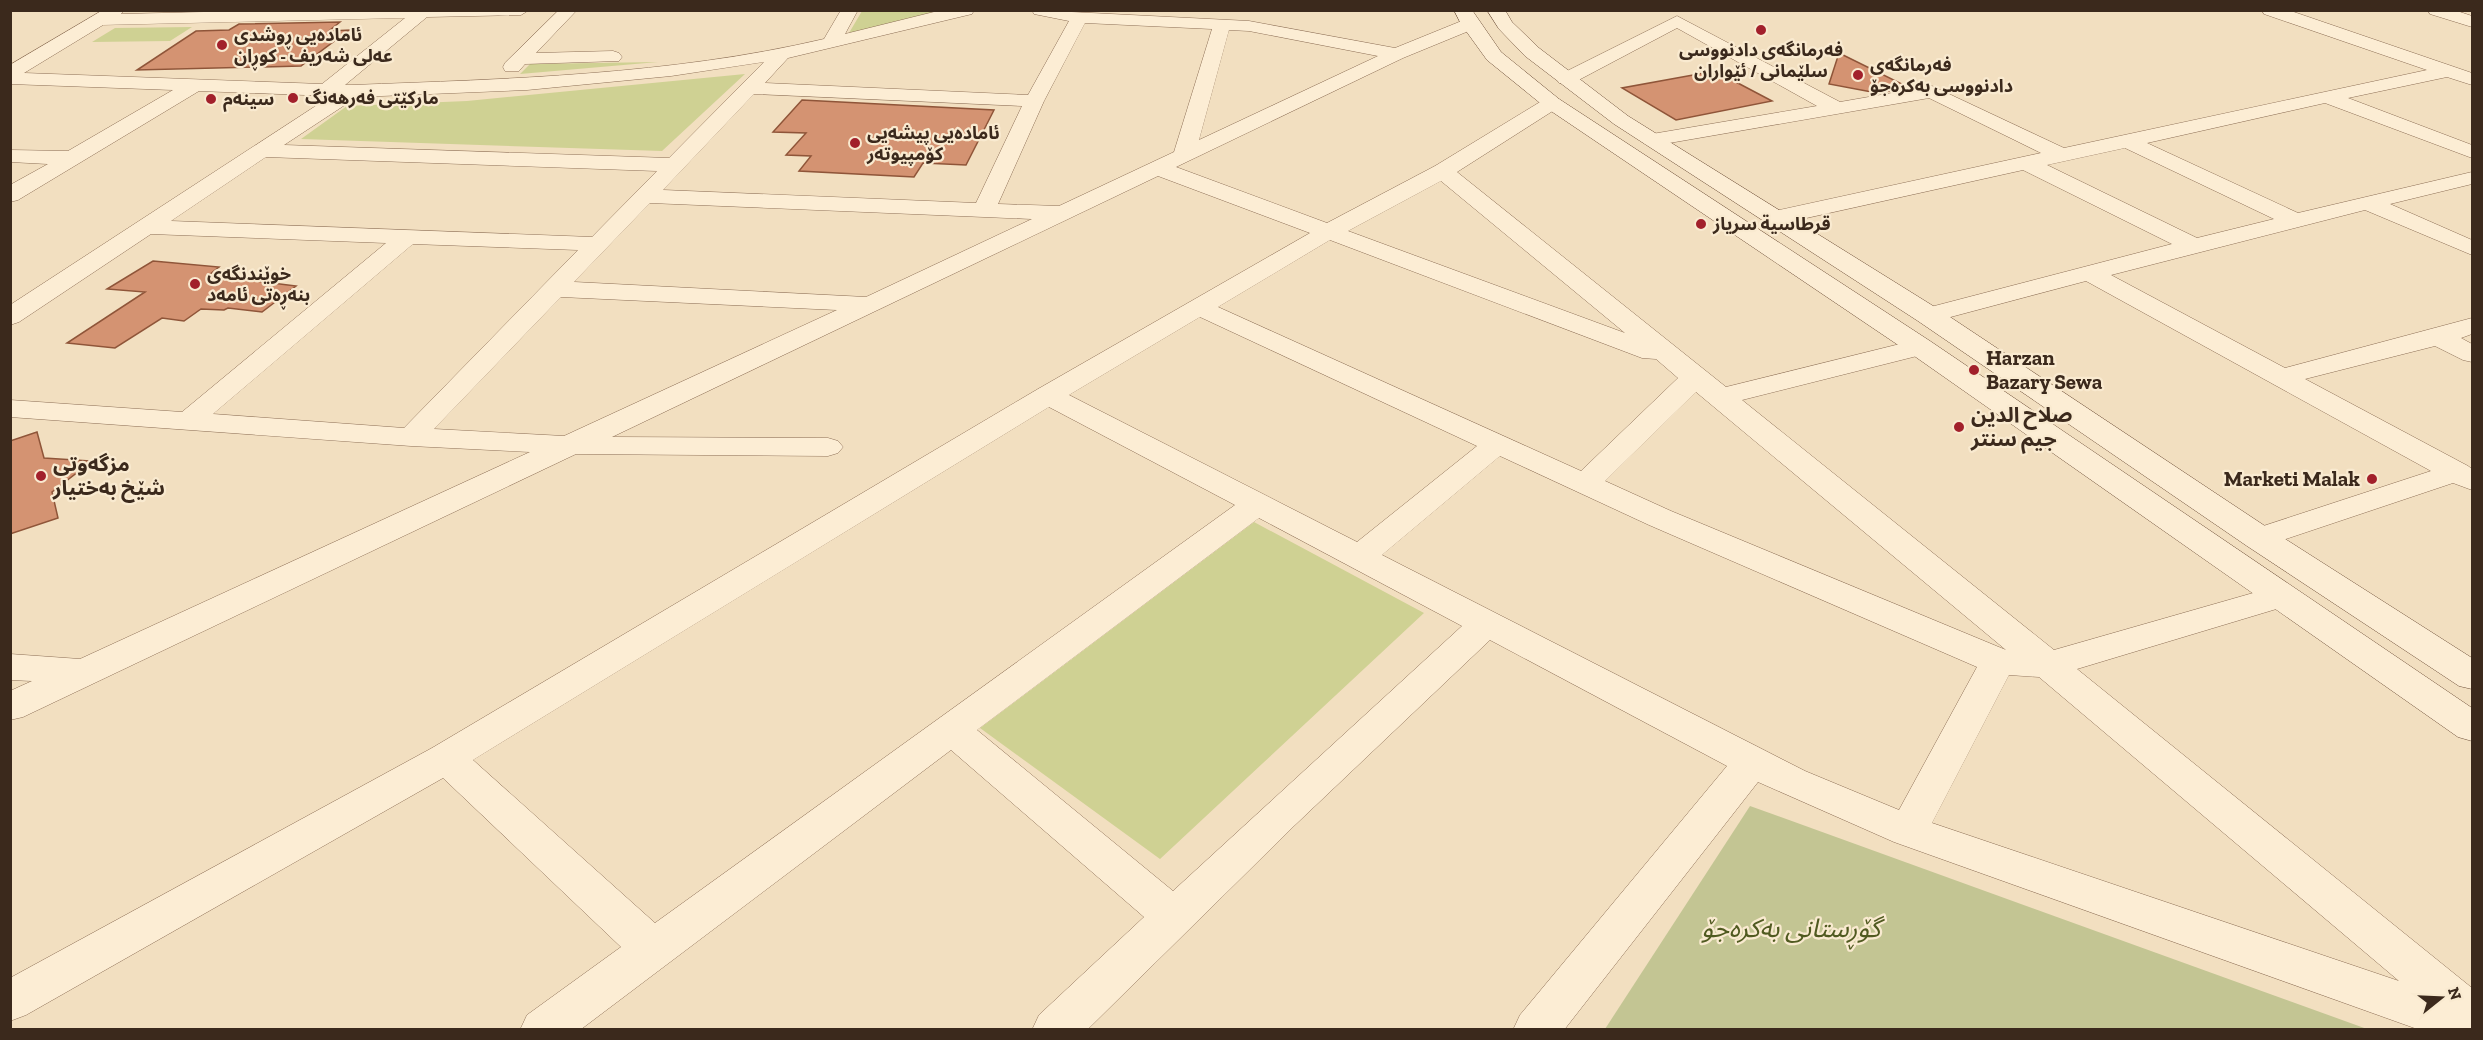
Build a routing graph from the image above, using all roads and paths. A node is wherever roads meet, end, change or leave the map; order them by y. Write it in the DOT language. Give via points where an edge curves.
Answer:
graph roads {
  1 [pos="521,10"];
  2 [pos="568,10"];
  3 [pos="850,10"];
  4 [pos="966,10"];
  5 [pos="1040,10"];
  6 [pos="1496,10"];
  7 [pos="1699,10"];
  8 [pos="2270,10"];
  9 [pos="2436,10"];
  10 [pos="394,12"];
  11 [pos="423,12"];
  12 [pos="108,15"];
  13 [pos="1466,17"];
  14 [pos="1079,18"];
  15 [pos="1677,21"];
  16 [pos="2472,22"];
  17 [pos="1222,24"];
  18 [pos="831,42"];
  19 [pos="782,54"];
  20 [pos="1397,54"];
  21 [pos="521,59"];
  22 [pos="2447,71"];
  23 [pos="10,73"];
  24 [pos="10,78"];
  25 [pos="2472,79"];
  26 [pos="493,85"];
  27 [pos="194,86"];
  28 [pos="749,88"];
  29 [pos="327,90"];
  30 [pos="352,91"];
  31 [pos="1559,91"];
  32 [pos="2326,97"];
  33 [pos="1034,101"];
  34 [pos="1838,109"];
  35 [pos="1621,120"];
  36 [pos="1585,125"];
  37 [pos="2127,141"];
  38 [pos="1649,147"];
  39 [pos="263,152"];
  40 [pos="2472,152"];
  41 [pos="1184,155"];
  42 [pos="2061,155"];
  43 [pos="10,156"];
  44 [pos="75,158"];
  45 [pos="2026,163"];
  46 [pos="673,165"];
  47 [pos="1158,168"];
  48 [pos="1443,171"];
  49 [pos="2472,178"];
  50 [pos="10,195"];
  51 [pos="644,195"];
  52 [pos="2368,203"];
  53 [pos="984,210"];
  54 [pos="1062,213"];
  55 [pos="1775,218"];
  56 [pos="2295,220"];
  57 [pos="148,227"];
  58 [pos="1328,232"];
  59 [pos="406,238"];
  60 [pos="597,244"];
  61 [pos="2194,246"];
  62 [pos="2472,248"];
  63 [pos="2091,274"];
  64 [pos="554,289"];
  65 [pos="869,305"];
  66 [pos="1198,307"];
  67 [pos="1928,315"];
  68 [pos="10,317"];
  69 [pos="2472,326"];
  70 [pos="2438,337"];
  71 [pos="1920,347"];
  72 [pos="2472,354"];
  73 [pos="2282,377"];
  74 [pos="1697,378"];
  75 [pos="1048,395"];
  76 [pos="10,408"];
  77 [pos="189,421"];
  78 [pos="411,437"];
  79 [pos="1497,444"];
  80 [pos="569,445"];
  81 [pos="828,447"];
  82 [pos="2465,477"];
  83 [pos="1585,484"];
  84 [pos="1257,504"];
  85 [pos="2259,538"];
  86 [pos="1359,557"];
  87 [pos="2281,596"];
  88 [pos="1486,624"];
  89 [pos="1998,662"];
  90 [pos="2047,665"];
  91 [pos="10,667"];
  92 [pos="83,672"];
  93 [pos="2472,676"];
  94 [pos="10,707"];
  95 [pos="2472,727"];
  96 [pos="952,730"];
  97 [pos="446,758"];
  98 [pos="1752,762"];
  99 [pos="1908,831"];
  100 [pos="1174,917"];
  101 [pos="652,948"];
  102 [pos="10,1001"];
  103 [pos="2472,1015"];
  104 [pos="1540,1027"];
  105 [pos="2472,1027"];
  106 [pos="543,1029"];
  107 [pos="1055,1029"];
  1 -- 11 [label="street"];
  2 -- 21 [label="street"];
  3 -- 18 [label="street"];
  4 -- 18 [label="street"];
  5 -- 14 [label="street"];
  6 -- 31 [label="main road"];
  7 -- 15 [label="street"];
  8 -- 22 [label="street"];
  9 -- 16 [label="street"];
  10 -- 11 [label="street"];
  10 -- 12 [label="street"];
  11 -- 29 [label="street"];
  12 -- 23 [label="street"];
  13 -- 20 [label="street"];
  13 -- 31 [label="main road" via="1494,56"];
  14 -- 17 [label="street"];
  14 -- 33 [label="street"];
  15 -- 31 [label="street"];
  15 -- 34 [label="street"];
  17 -- 20 [label="street" via="1310,28"];
  17 -- 41 [label="street"];
  18 -- 19 [label="street"];
  19 -- 21 [label="street"];
  19 -- 26 [label="street" via="671,70"];
  19 -- 28 [label="street"];
  20 -- 41 [label="street"];
  21 -- 26 [label="street"];
  22 -- 25 [label="street"];
  22 -- 32 [label="street"];
  24 -- 27 [label="street"];
  26 -- 30 [label="street"];
  27 -- 29 [label="street"];
  27 -- 44 [label="street"];
  28 -- 33 [label="street"];
  28 -- 46 [label="street"];
  29 -- 30 [label="street"];
  30 -- 39 [label="street"];
  31 -- 35 [label="main road"];
  31 -- 36 [label="main road"];
  31 -- 48 [label="street"];
  32 -- 37 [label="street"];
  32 -- 40 [label="street"];
  33 -- 53 [label="street"];
  34 -- 38 [label="street"];
  34 -- 42 [label="street" via="1932,92"];
  35 -- 36 [label="main road"];
  35 -- 38 [label="main road"];
  36 -- 38 [label="main road"];
  37 -- 42 [label="street"];
  37 -- 56 [label="street"];
  38 -- 55 [label="main road"];
  38 -- 71 [label="main road"];
  39 -- 46 [label="street"];
  39 -- 57 [label="street"];
  41 -- 47 [label="street"];
  42 -- 45 [label="street"];
  43 -- 44 [label="street"];
  44 -- 50 [label="street"];
  45 -- 55 [label="street"];
  45 -- 61 [label="street"];
  46 -- 51 [label="street"];
  47 -- 54 [label="street"];
  47 -- 58 [label="street"];
  48 -- 58 [label="street"];
  48 -- 74 [label="street"];
  49 -- 52 [label="street"];
  51 -- 53 [label="street"];
  51 -- 60 [label="street"];
  52 -- 56 [label="street"];
  52 -- 62 [label="street"];
  53 -- 54 [label="street"];
  54 -- 65 [label="street"];
  55 -- 67 [label="main road"];
  56 -- 61 [label="street"];
  57 -- 59 [label="street"];
  57 -- 68 [label="street"];
  58 -- 66 [label="street"];
  58 -- 74 [label="street"];
  59 -- 60 [label="street"];
  59 -- 77 [label="street"];
  60 -- 64 [label="street"];
  61 -- 63 [label="street"];
  63 -- 67 [label="street"];
  63 -- 73 [label="street"];
  64 -- 65 [label="street"];
  64 -- 78 [label="street"];
  65 -- 80 [label="street"];
  66 -- 75 [label="street"];
  66 -- 79 [label="street"];
  67 -- 85 [label="main road"];
  69 -- 70 [label="street"];
  70 -- 72 [label="street"];
  70 -- 73 [label="street"];
  71 -- 74 [label="street"];
  71 -- 87 [label="main road"];
  73 -- 82 [label="street"];
  74 -- 83 [label="street"];
  74 -- 90 [label="street"];
  75 -- 84 [label="street"];
  75 -- 97 [label="street"];
  76 -- 77 [label="street"];
  77 -- 78 [label="street"];
  78 -- 80 [label="street"];
  79 -- 83 [label="street"];
  79 -- 86 [label="street"];
  80 -- 81 [label="street"];
  80 -- 92 [label="street"];
  82 -- 85 [label="street"];
  83 -- 89 [label="street"];
  84 -- 86 [label="street"];
  84 -- 96 [label="street"];
  85 -- 93 [label="main road"];
  86 -- 88 [label="street"];
  87 -- 90 [label="street"];
  87 -- 95 [label="main road"];
  88 -- 98 [label="street"];
  88 -- 100 [label="street"];
  89 -- 90 [label="street"];
  89 -- 99 [label="street"];
  90 -- 103 [label="street"];
  91 -- 92 [label="street"];
  92 -- 94 [label="street"];
  96 -- 100 [label="street"];
  96 -- 101 [label="street"];
  97 -- 101 [label="street"];
  97 -- 102 [label="street"];
  98 -- 99 [label="street"];
  98 -- 104 [label="street"];
  99 -- 105 [label="street"];
  100 -- 107 [label="street"];
  101 -- 106 [label="street"];
}
